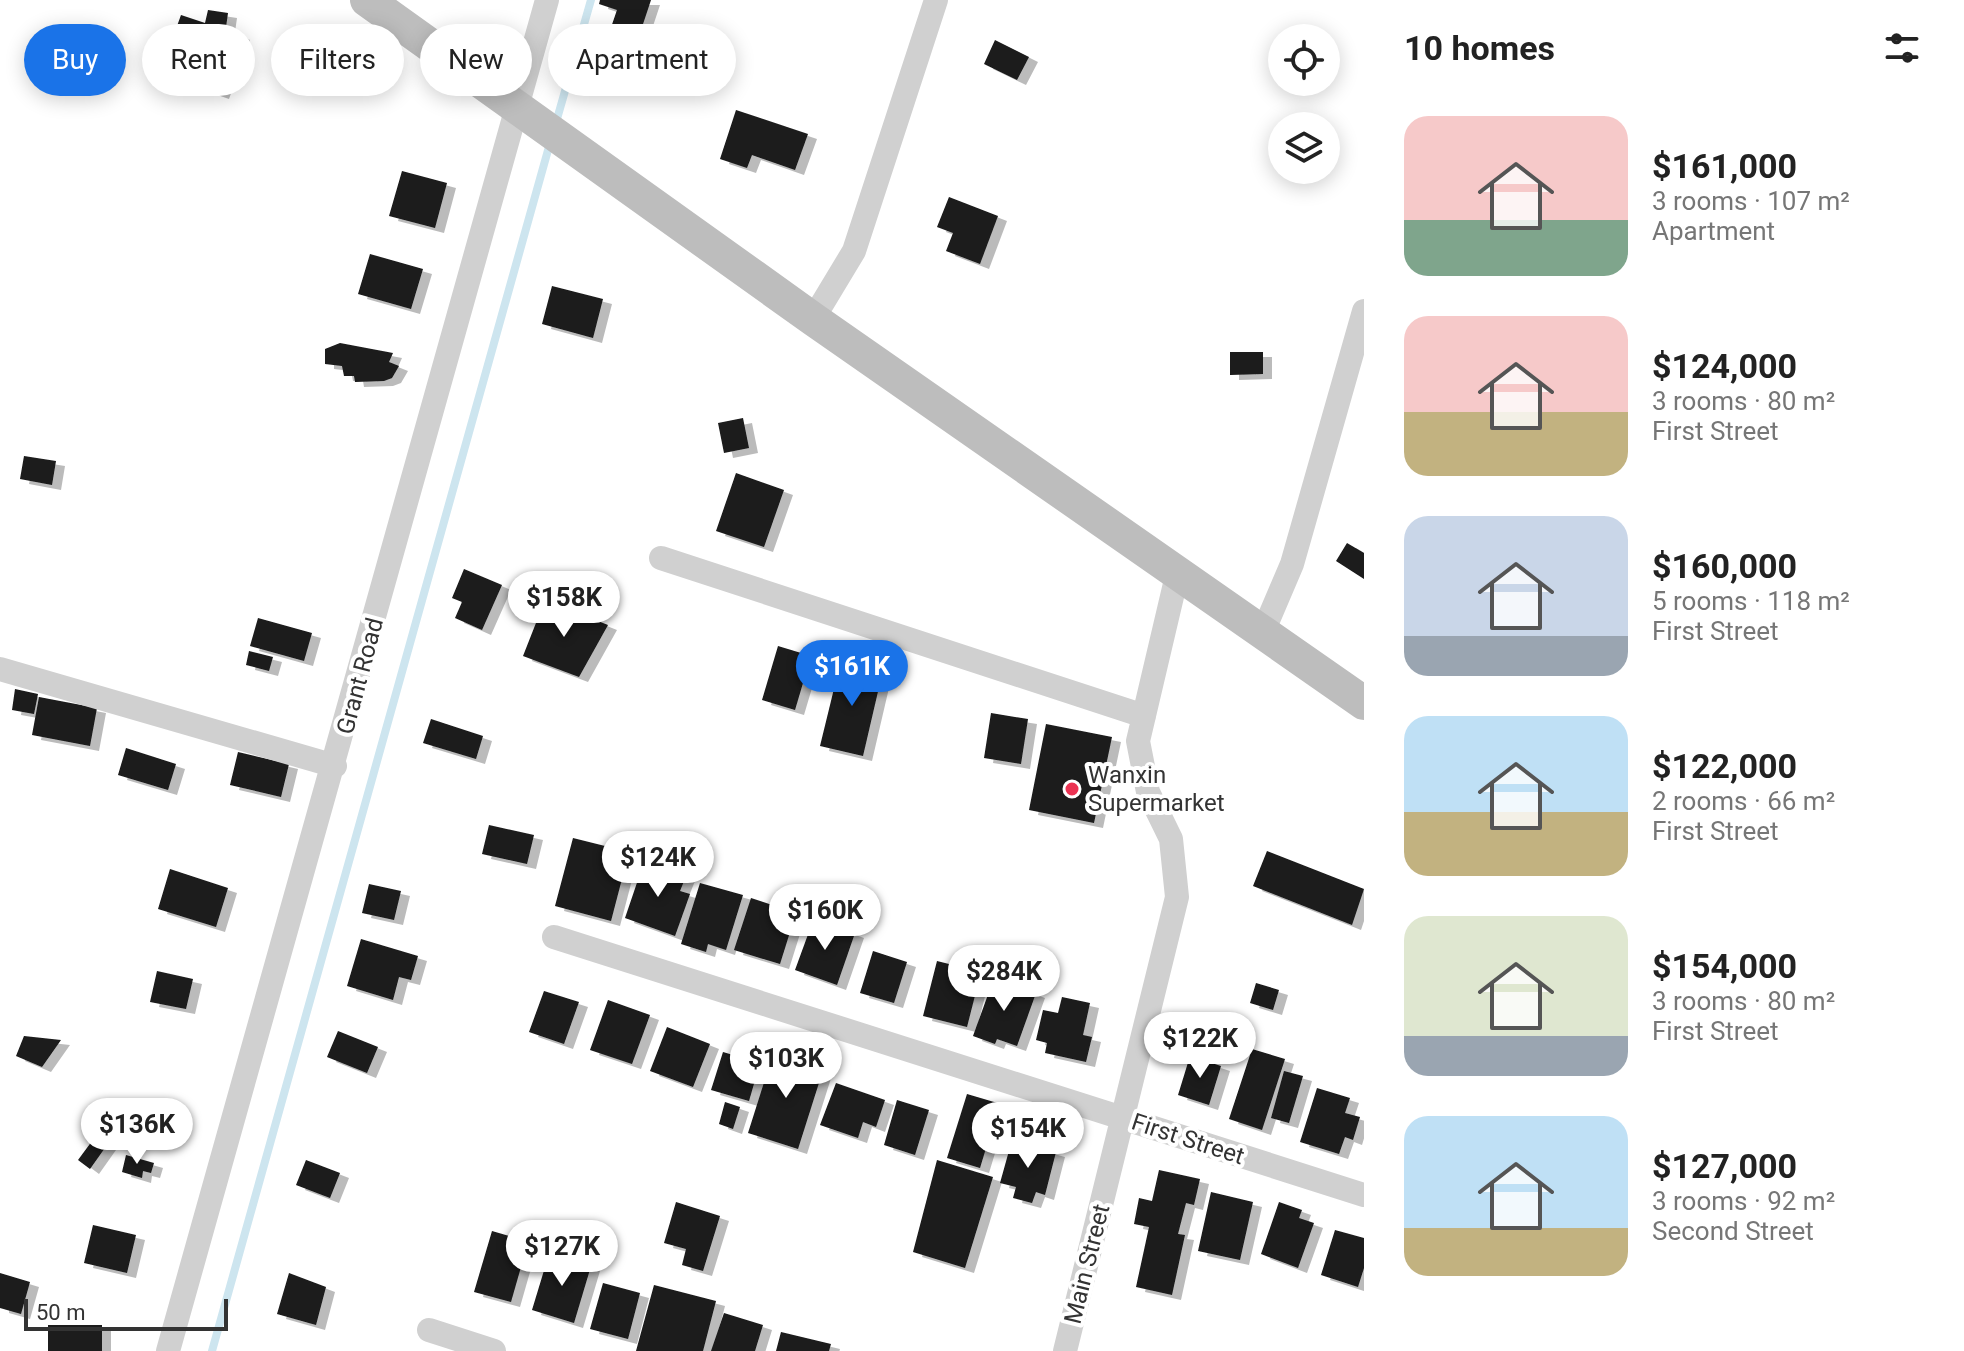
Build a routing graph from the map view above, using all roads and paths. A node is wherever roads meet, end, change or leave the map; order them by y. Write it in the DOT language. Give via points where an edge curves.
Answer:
graph roads {
  1 [pos="367,0"];
  2 [pos="547,0"];
  3 [pos="936,0"];
  4 [pos="517,108"];
  5 [pos="821,308"];
  6 [pos="1364,311"];
  7 [pos="661,558"];
  8 [pos="1178,571"];
  9 [pos="1250,623"];
  10 [pos="0,669"];
  11 [pos="1364,703"];
  12 [pos="1144,716"];
  13 [pos="335,766"];
  14 [pos="554,937"];
  15 [pos="1123,1118"];
  16 [pos="1364,1195"];
  17 [pos="429,1330"];
  18 [pos="168,1351"];
  19 [pos="494,1351"];
  20 [pos="1065,1351"];
  1 -- 4 [label="main road"];
  2 -- 4 [label="street, Grant Road"];
  3 -- 5 [label="street" via="854,251"];
  4 -- 5 [label="main road"];
  4 -- 13 [label="street, Grant Road"];
  5 -- 8 [label="main road"];
  6 -- 9 [label="street" via="1292,564 1279,598"];
  7 -- 12 [label="street"];
  8 -- 9 [label="main road"];
  8 -- 12 [label="street, Main Street"];
  9 -- 11 [label="main road"];
  10 -- 13 [label="street"];
  12 -- 15 [label="street, Main Street" via="1138,741 1148,792 1171,839 1177,897"];
  13 -- 18 [label="street, Grant Road"];
  14 -- 15 [label="street, First Street"];
  15 -- 16 [label="street, First Street"];
  15 -- 20 [label="street, Main Street"];
  17 -- 19 [label="street"];
}
